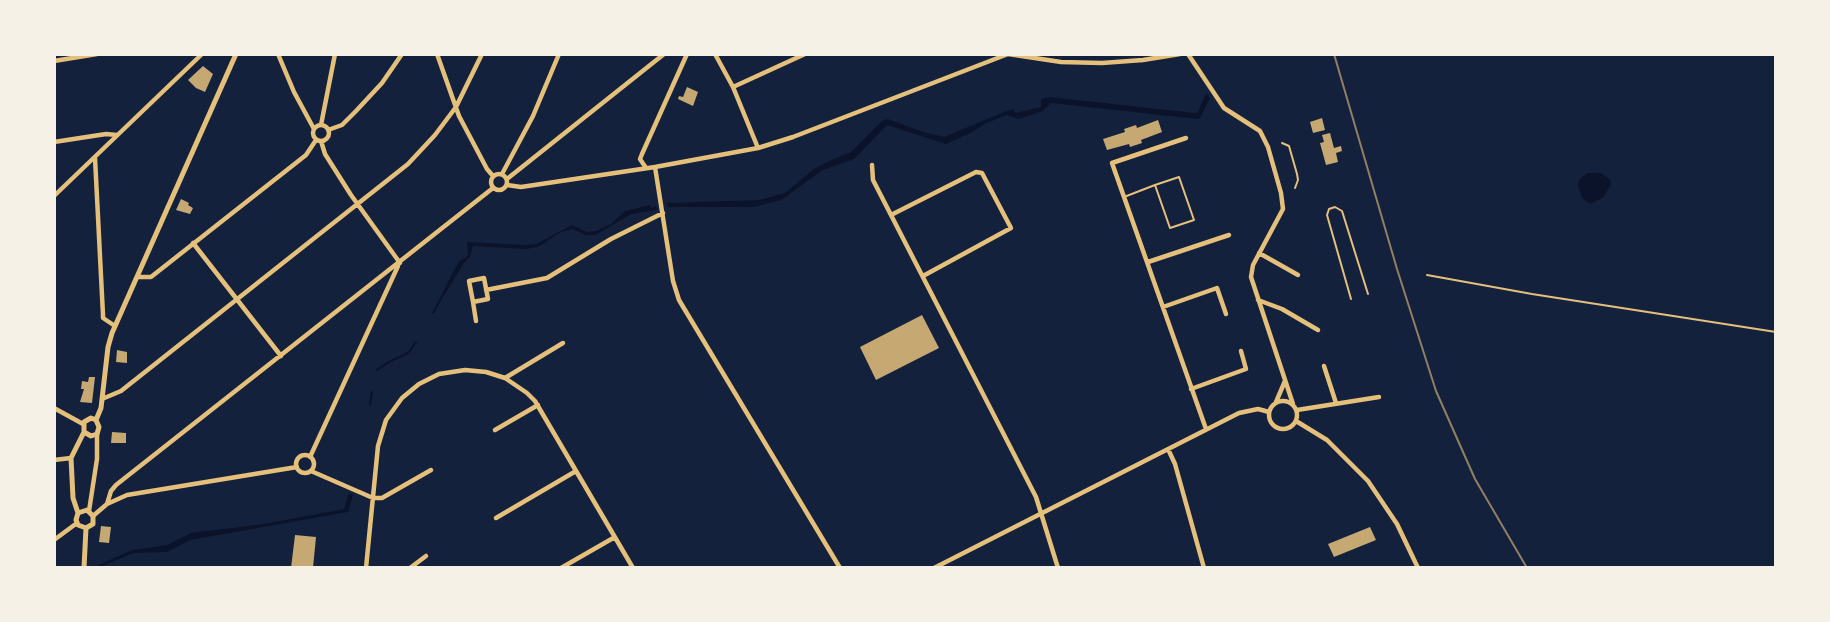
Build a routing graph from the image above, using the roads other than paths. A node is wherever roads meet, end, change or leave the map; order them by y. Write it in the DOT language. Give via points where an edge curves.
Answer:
graph roads {
  1 [pos="97,54"];
  2 [pos="202,54"];
  3 [pos="236,54"];
  4 [pos="278,54"];
  5 [pos="335,54"];
  6 [pos="402,54"];
  7 [pos="437,54"];
  8 [pos="482,54"];
  9 [pos="559,54"];
  10 [pos="664,54"];
  11 [pos="687,54"];
  12 [pos="715,54"];
  13 [pos="805,54"];
  14 [pos="1008,54"];
  15 [pos="1180,54"];
  16 [pos="1188,54"];
  17 [pos="54,61"];
  18 [pos="733,87"];
  19 [pos="456,107"];
  20 [pos="321,125"];
  21 [pos="314,129"];
  22 [pos="328,130"];
  23 [pos="118,135"];
  24 [pos="1186,138"];
  25 [pos="319,141"];
  26 [pos="54,142"];
  27 [pos="1282,143"];
  28 [pos="758,148"];
  29 [pos="95,157"];
  30 [pos="872,165"];
  31 [pos="656,167"];
  32 [pos="646,168"];
  33 [pos="493,176"];
  34 [pos="504,176"];
  35 [pos="507,186"];
  36 [pos="1155,186"];
  37 [pos="493,188"];
  38 [pos="1295,188"];
  39 [pos="54,196"];
  40 [pos="1124,197"];
  41 [pos="358,205"];
  42 [pos="663,213"];
  43 [pos="891,215"];
  44 [pos="1229,236"];
  45 [pos="193,243"];
  46 [pos="1259,253"];
  47 [pos="1148,262"];
  48 [pos="400,263"];
  49 [pos="1298,275"];
  50 [pos="923,276"];
  51 [pos="136,277"];
  52 [pos="378,279"];
  53 [pos="1225,286"];
  54 [pos="1217,288"];
  55 [pos="387,289"];
  56 [pos="486,290"];
  57 [pos="1368,294"];
  58 [pos="237,299"];
  59 [pos="1351,299"];
  60 [pos="1258,300"];
  61 [pos="473,302"];
  62 [pos="1163,307"];
  63 [pos="1226,314"];
  64 [pos="476,321"];
  65 [pos="115,326"];
  66 [pos="1318,330"];
  67 [pos="563,343"];
  68 [pos="1241,351"];
  69 [pos="281,356"];
  70 [pos="1324,366"];
  71 [pos="505,378"];
  72 [pos="1285,380"];
  73 [pos="1191,389"];
  74 [pos="1379,397"];
  75 [pos="102,399"];
  76 [pos="1276,403"];
  77 [pos="1336,403"];
  78 [pos="1293,404"];
  79 [pos="538,405"];
  80 [pos="54,408"];
  81 [pos="1297,410"];
  82 [pos="1269,412"];
  83 [pos="96,420"];
  84 [pos="1296,421"];
  85 [pos="83,424"];
  86 [pos="1206,429"];
  87 [pos="495,430"];
  88 [pos="84,432"];
  89 [pos="97,434"];
  90 [pos="1168,449"];
  91 [pos="310,457"];
  92 [pos="71,458"];
  93 [pos="54,460"];
  94 [pos="297,467"];
  95 [pos="431,470"];
  96 [pos="577,470"];
  97 [pos="311,471"];
  98 [pos="114,487"];
  99 [pos="127,495"];
  100 [pos="373,498"];
  101 [pos="107,504"];
  102 [pos="1042,512"];
  103 [pos="78,513"];
  104 [pos="91,513"];
  105 [pos="496,518"];
  106 [pos="77,523"];
  107 [pos="86,528"];
  108 [pos="615,537"];
  109 [pos="55,538"];
  110 [pos="426,556"];
  111 [pos="84,568"];
  112 [pos="366,568"];
  113 [pos="410,568"];
  114 [pos="561,568"];
  115 [pos="633,568"];
  116 [pos="839,568"];
  117 [pos="934,568"];
  118 [pos="1058,568"];
  119 [pos="1204,568"];
  120 [pos="1418,568"];
  1 -- 17 [label="street"];
  2 -- 23 [label="street"];
  3 -- 51 [label="street"];
  4 -- 21 [label="street"];
  5 -- 20 [label="street"];
  6 -- 22 [label="street" via="365,102 342,125"];
  7 -- 19 [label="street"];
  8 -- 19 [label="street"];
  9 -- 34 [label="street"];
  10 -- 34 [label="street"];
  11 -- 32 [label="street" via="640,159"];
  12 -- 18 [label="street"];
  13 -- 18 [label="street"];
  14 -- 15 [label="street" via="1102,63"];
  14 -- 28 [label="street"];
  16 -- 46 [label="street" via="1224,108 1260,131 1266,140 1283,205"];
  18 -- 28 [label="street"];
  19 -- 33 [label="street"];
  19 -- 41 [label="street" via="414,159"];
  20 -- 21 [label="street"];
  20 -- 22 [label="street"];
  21 -- 25 [label="street"];
  22 -- 25 [label="street" via="328,138"];
  23 -- 26 [label="street"];
  23 -- 29 [label="street"];
  24 -- 40 [label="street" via="1112,163"];
  25 -- 41 [label="street"];
  25 -- 45 [label="street"];
  27 -- 38 [label="lane" via="1289,146 1294,163"];
  28 -- 31 [label="street"];
  29 -- 39 [label="street"];
  29 -- 65 [label="street" via="103,318"];
  30 -- 43 [label="street" via="873,180"];
  31 -- 32 [label="street"];
  31 -- 42 [label="street"];
  32 -- 35 [label="street"];
  33 -- 34 [label="street"];
  33 -- 37 [label="street"];
  34 -- 35 [label="street"];
  35 -- 37 [label="street"];
  36 -- 36 [label="lane" via="1179,177 1194,220 1170,228"];
  36 -- 40 [label="lane"];
  37 -- 48 [label="street"];
  40 -- 47 [label="street"];
  41 -- 48 [label="street"];
  41 -- 58 [label="street"];
  42 -- 56 [label="street" via="547,278"];
  42 -- 116 [label="street" via="679,300"];
  43 -- 50 [label="street"];
  43 -- 50 [label="street" via="976,172 982,173 1011,228"];
  44 -- 47 [label="street"];
  45 -- 51 [label="street" via="151,276"];
  45 -- 58 [label="street"];
  46 -- 49 [label="street"];
  46 -- 60 [label="street" via="1251,275"];
  47 -- 62 [label="street"];
  48 -- 52 [label="street"];
  48 -- 55 [label="street"];
  50 -- 102 [label="street"];
  51 -- 65 [label="street"];
  52 -- 55 [label="street"];
  52 -- 69 [label="street"];
  53 -- 54 [label="street"];
  54 -- 62 [label="street"];
  54 -- 63 [label="street"];
  55 -- 91 [label="street"];
  56 -- 61 [label="street" via="488,299"];
  56 -- 61 [label="street" via="484,278 469,281"];
  57 -- 59 [label="lane" via="1342,211 1335,206 1327,215"];
  58 -- 69 [label="street"];
  58 -- 75 [label="street" via="121,391"];
  60 -- 66 [label="street"];
  60 -- 72 [label="street"];
  61 -- 64 [label="street"];
  62 -- 73 [label="street"];
  65 -- 75 [label="street"];
  67 -- 71 [label="street"];
  68 -- 73 [label="street" via="1246,369"];
  69 -- 98 [label="street"];
  70 -- 77 [label="street"];
  71 -- 79 [label="street"];
  71 -- 100 [label="street" via="452,371 407,393 382,433"];
  72 -- 76 [label="street"];
  72 -- 78 [label="street"];
  73 -- 86 [label="street"];
  74 -- 77 [label="street"];
  75 -- 83 [label="street"];
  76 -- 78 [label="street"];
  76 -- 82 [label="street"];
  77 -- 81 [label="street"];
  78 -- 81 [label="street"];
  79 -- 87 [label="street"];
  79 -- 96 [label="street"];
  80 -- 85 [label="street"];
  81 -- 84 [label="street"];
  82 -- 84 [label="street" via="1277,428 1290,428"];
  82 -- 86 [label="street" via="1246,410"];
  83 -- 85 [label="street"];
  83 -- 89 [label="street"];
  84 -- 120 [label="street" via="1327,440 1368,481 1398,524"];
  85 -- 88 [label="street"];
  86 -- 90 [label="street"];
  88 -- 89 [label="street"];
  88 -- 92 [label="street"];
  89 -- 104 [label="street"];
  90 -- 102 [label="street"];
  90 -- 119 [label="street"];
  91 -- 94 [label="street" via="300,457"];
  91 -- 97 [label="street"];
  92 -- 93 [label="street"];
  92 -- 103 [label="street"];
  94 -- 97 [label="street" via="303,473"];
  94 -- 99 [label="street"];
  95 -- 100 [label="street" via="382,498"];
  96 -- 105 [label="street"];
  96 -- 108 [label="street"];
  97 -- 100 [label="street"];
  98 -- 99 [label="street" via="118,495"];
  98 -- 101 [label="street"];
  99 -- 101 [label="street"];
  100 -- 112 [label="street"];
  101 -- 104 [label="street"];
  102 -- 117 [label="street"];
  102 -- 118 [label="street"];
  103 -- 104 [label="street"];
  103 -- 106 [label="street"];
  104 -- 107 [label="street" via="93,524"];
  106 -- 107 [label="street"];
  106 -- 109 [label="street"];
  107 -- 111 [label="street"];
  108 -- 114 [label="street"];
  108 -- 115 [label="street"];
  110 -- 113 [label="street"];
}
